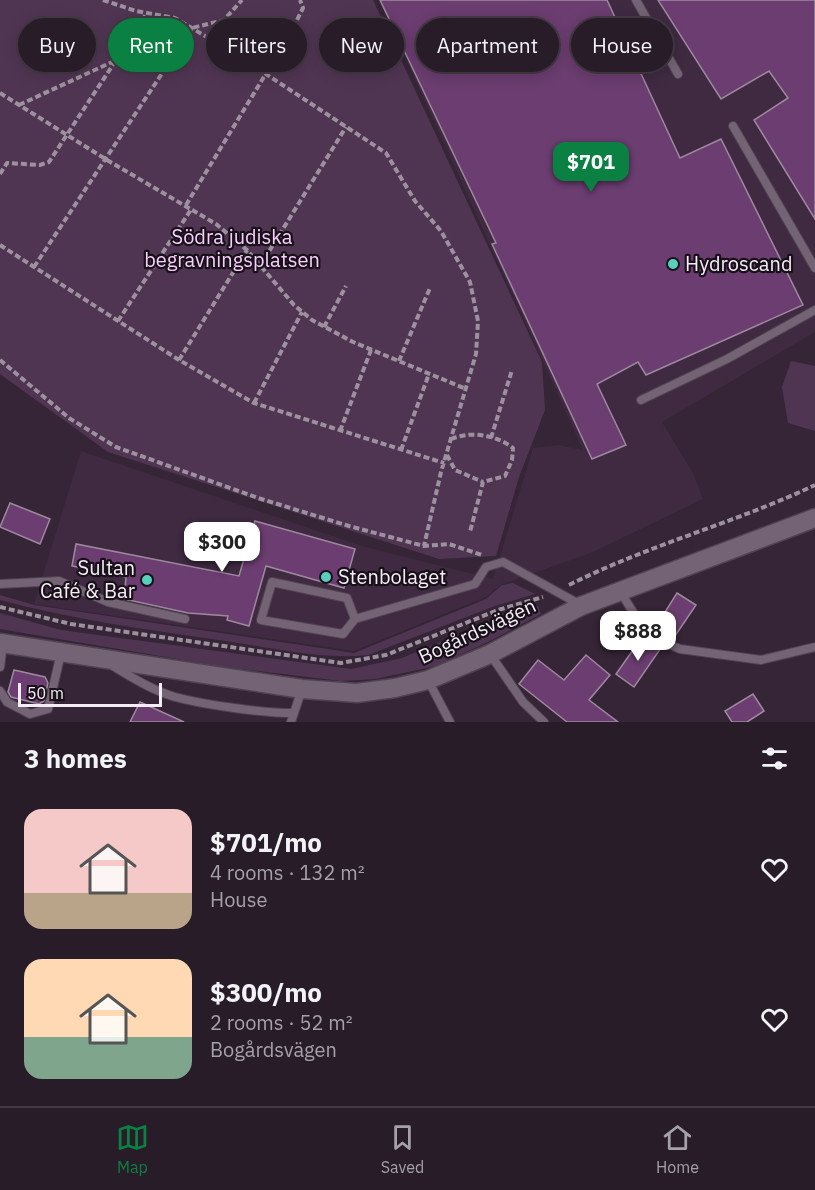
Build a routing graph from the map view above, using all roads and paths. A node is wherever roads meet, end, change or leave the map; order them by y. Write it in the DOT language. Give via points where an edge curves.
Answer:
graph roads {
  1 [pos="103,0"];
  2 [pos="242,0"];
  3 [pos="300,0"];
  4 [pos="636,0"];
  5 [pos="147,13"];
  6 [pos="143,18"];
  7 [pos="175,18"];
  8 [pos="194,28"];
  9 [pos="194,29"];
  10 [pos="108,64"];
  11 [pos="108,68"];
  12 [pos="164,72"];
  13 [pos="264,73"];
  14 [pos="678,74"];
  15 [pos="0,93"];
  16 [pos="19,105"];
  17 [pos="733,126"];
  18 [pos="346,127"];
  19 [pos="67,134"];
  20 [pos="107,160"];
  21 [pos="0,174"];
  22 [pos="186,205"];
  23 [pos="192,208"];
  24 [pos="0,245"];
  25 [pos="247,250"];
  26 [pos="260,266"];
  27 [pos="34,267"];
  28 [pos="815,268"];
  29 [pos="346,286"];
  30 [pos="430,288"];
  31 [pos="815,310"];
  32 [pos="302,312"];
  33 [pos="118,321"];
  34 [pos="324,327"];
  35 [pos="371,350"];
  36 [pos="0,360"];
  37 [pos="179,360"];
  38 [pos="399,361"];
  39 [pos="512,370"];
  40 [pos="429,374"];
  41 [pos="466,389"];
  42 [pos="641,400"];
  43 [pos="254,403"];
  44 [pos="340,431"];
  45 [pos="491,438"];
  46 [pos="451,440"];
  47 [pos="401,450"];
  48 [pos="447,454"];
  49 [pos="444,463"];
  50 [pos="483,482"];
  51 [pos="815,518"];
  52 [pos="470,532"];
  53 [pos="424,546"];
  54 [pos="503,562"];
  55 [pos="0,584"];
  56 [pos="620,591"];
  57 [pos="581,606"];
  58 [pos="185,619"];
  59 [pos="355,619"];
  60 [pos="2,643"];
  61 [pos="815,647"];
  62 [pos="62,652"];
  63 [pos="490,654"];
  64 [pos="101,659"];
  65 [pos="0,666"];
  66 [pos="429,680"];
  67 [pos="303,689"];
  68 [pos="0,691"];
  69 [pos="294,713"];
  70 [pos="291,722"];
  71 [pos="450,722"];
  72 [pos="544,722"];
  1 -- 5 [label="path"];
  2 -- 8 [label="path" via="224,20"];
  3 -- 13 [label="path" via="303,8"];
  4 -- 14 [label="lane"];
  5 -- 6 [label="path"];
  5 -- 7 [label="path"];
  9 -- 13 [label="path"];
  10 -- 16 [label="path"];
  11 -- 19 [label="path"];
  12 -- 20 [label="path"];
  13 -- 18 [label="path"];
  13 -- 22 [label="path"];
  15 -- 16 [label="path"];
  16 -- 19 [label="path"];
  17 -- 28 [label="lane"];
  18 -- 26 [label="path"];
  18 -- 41 [label="path" via="386,153 415,201 441,231 470,282 478,321 476,354"];
  19 -- 20 [label="path"];
  19 -- 21 [label="path" via="49,162 7,163"];
  20 -- 22 [label="path"];
  20 -- 27 [label="path"];
  22 -- 23 [label="path"];
  23 -- 25 [label="path"];
  23 -- 33 [label="path"];
  24 -- 27 [label="path"];
  25 -- 26 [label="path"];
  25 -- 37 [label="path"];
  26 -- 32 [label="path"];
  27 -- 33 [label="path"];
  29 -- 34 [label="path"];
  30 -- 38 [label="path"];
  31 -- 42 [label="lane" via="727,359"];
  32 -- 34 [label="path"];
  32 -- 43 [label="path"];
  33 -- 37 [label="path"];
  34 -- 35 [label="path"];
  35 -- 38 [label="path"];
  35 -- 44 [label="path"];
  36 -- 53 [label="path" via="69,418 116,447 258,498"];
  37 -- 43 [label="path"];
  38 -- 40 [label="path"];
  39 -- 45 [label="path"];
  40 -- 41 [label="path"];
  40 -- 47 [label="path"];
  41 -- 46 [label="path"];
  43 -- 44 [label="path"];
  44 -- 47 [label="path"];
  45 -- 46 [label="path" via="472,434"];
  45 -- 50 [label="path" via="513,448 512,460 505,476"];
  46 -- 48 [label="path"];
  47 -- 49 [label="path"];
  48 -- 49 [label="path"];
  48 -- 50 [label="path" via="456,470"];
  49 -- 53 [label="path"];
  50 -- 52 [label="path"];
  51 -- 56 [label="street, Bogårdsvägen"];
  53 -- 54 [label="path" via="449,544"];
  54 -- 57 [label="lane"];
  54 -- 59 [label="lane" via="486,567 475,584"];
  55 -- 58 [label="lane" via="59,581 108,602"];
  56 -- 57 [label="street, Bogårdsvägen"];
  56 -- 61 [label="lane" via="641,625 661,641 681,649 760,660"];
  57 -- 63 [label="street, Bogårdsvägen"];
  59 -- 59 [label="lane" via="347,598 272,582 261,620 343,634"];
  60 -- 62 [label="street, Bogårdsvägen"];
  60 -- 65 [label="lane"];
  62 -- 64 [label="street, Bogårdsvägen"];
  62 -- 68 [label="lane" via="48,709 30,714 7,702"];
  63 -- 66 [label="street, Bogårdsvägen"];
  63 -- 72 [label="lane" via="523,702"];
  64 -- 67 [label="street, Bogårdsvägen"];
  64 -- 69 [label="lane" via="145,685 176,697"];
  66 -- 67 [label="street, Bogårdsvägen" via="357,693"];
  66 -- 71 [label="lane"];
  67 -- 69 [label="lane"];
  69 -- 70 [label="lane"];
}
